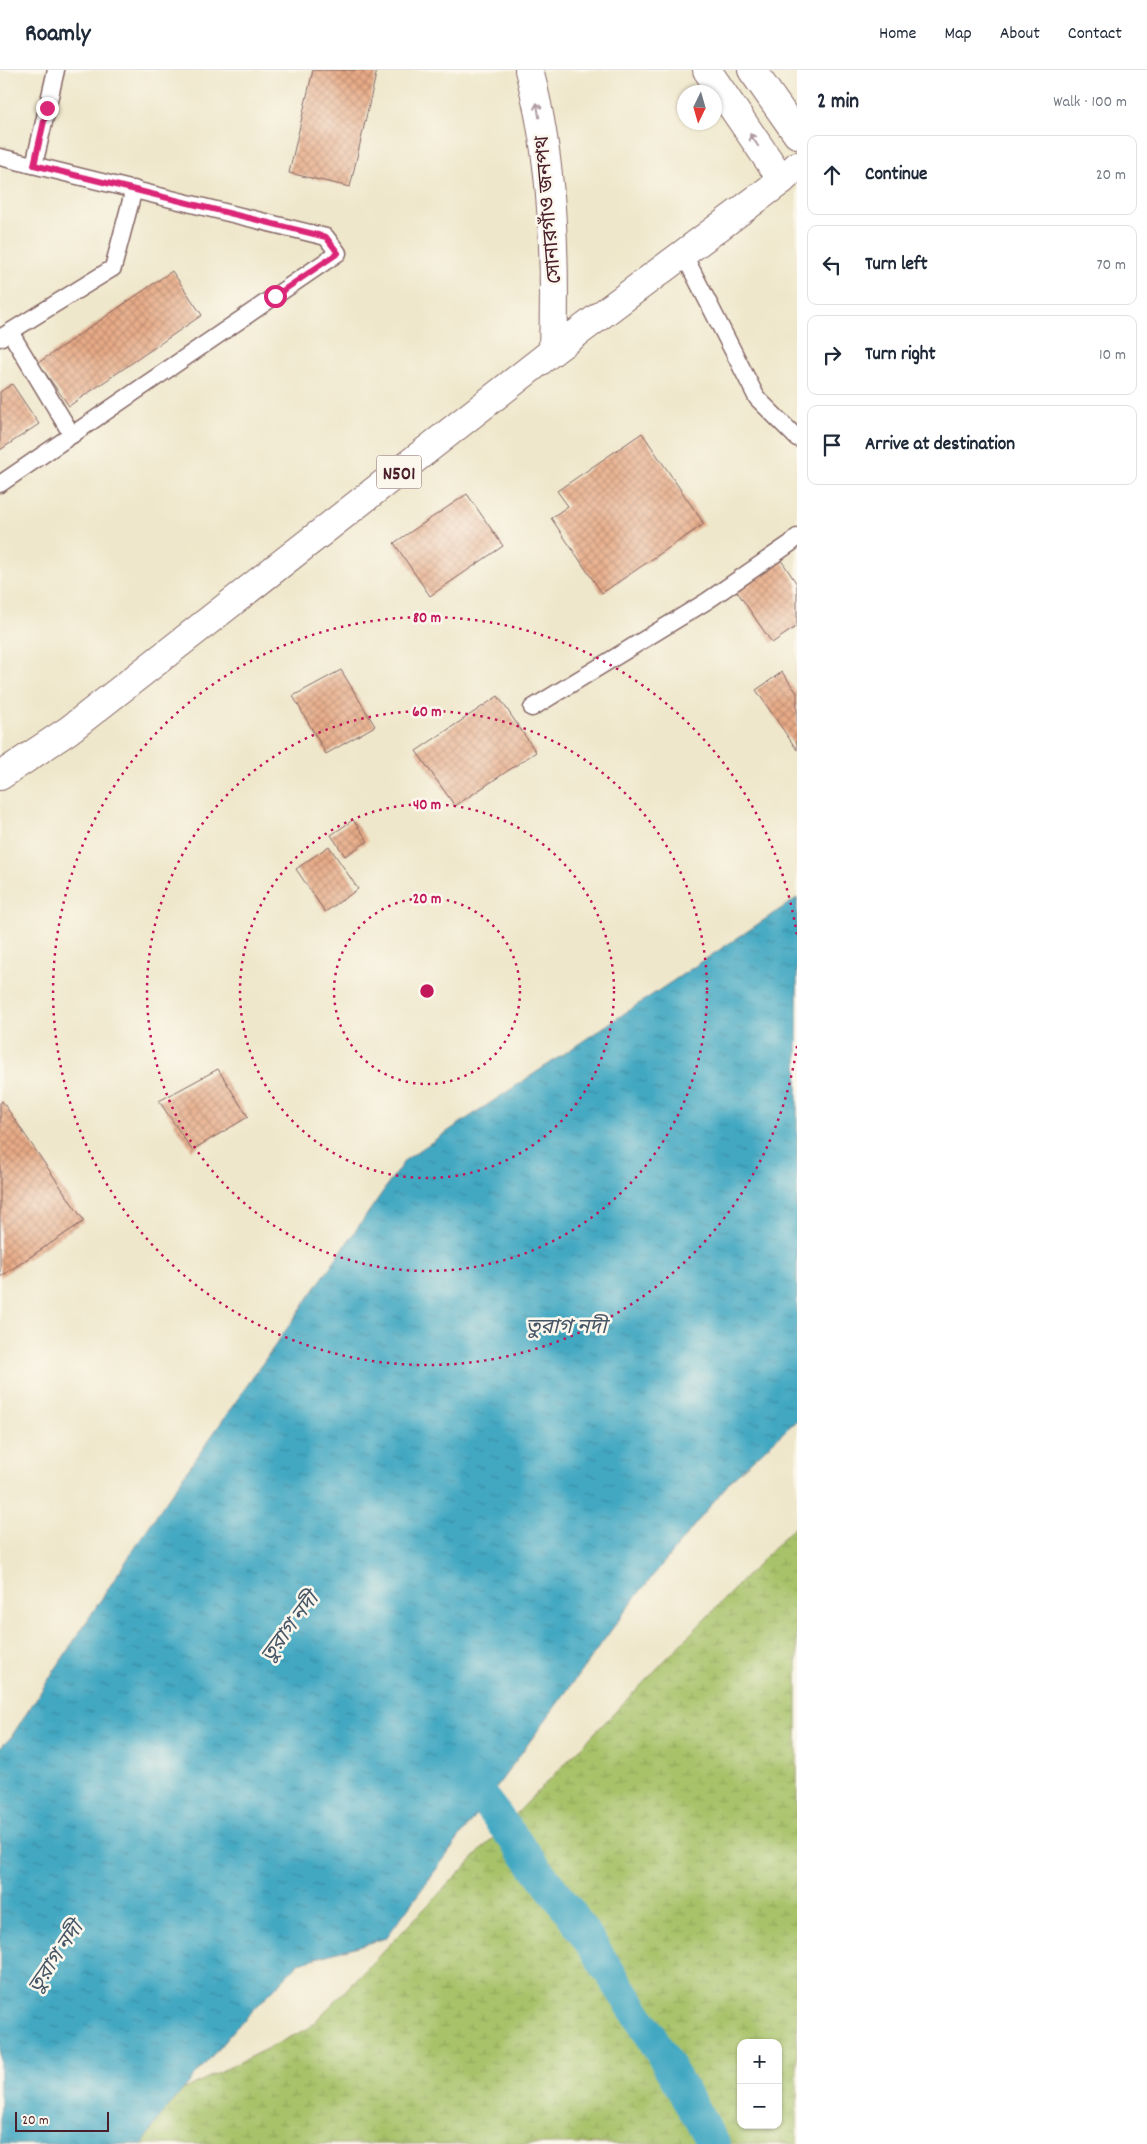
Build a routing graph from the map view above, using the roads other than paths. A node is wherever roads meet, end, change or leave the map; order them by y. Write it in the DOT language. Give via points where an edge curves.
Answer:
graph roads {
  1 [pos="56,70"];
  2 [pos="529,70"];
  3 [pos="707,70"];
  4 [pos="752,70"];
  5 [pos="797,134"];
  6 [pos="0,156"];
  7 [pos="34,165"];
  8 [pos="789,173"];
  9 [pos="134,189"];
  10 [pos="684,253"];
  11 [pos="5,335"];
  12 [pos="553,350"];
  13 [pos="72,435"];
  14 [pos="797,438"];
  15 [pos="0,484"];
  16 [pos="797,537"];
  17 [pos="532,708"];
  18 [pos="0,776"];
  1 -- 7 [label="lane"];
  12 -- 2 [label="main road, সোনারগাঁও জনপথ, one-way" via="555,282 548,178"];
  8 -- 3 [label="main road, one-way"];
  4 -- 5 [label="main road"];
  6 -- 7 [label="lane"];
  7 -- 9 [label="lane"];
  8 -- 10 [label="main road, N501"];
  9 -- 11 [label="lane" via="113,268"];
  9 -- 13 [label="lane" via="326,237 338,253"];
  10 -- 12 [label="main road, N501"];
  10 -- 14 [label="lane" via="757,398"];
  11 -- 13 [label="lane"];
  12 -- 18 [label="main road, N501" via="69,730"];
  13 -- 15 [label="lane"];
  16 -- 17 [label="lane" via="706,601"];
}
